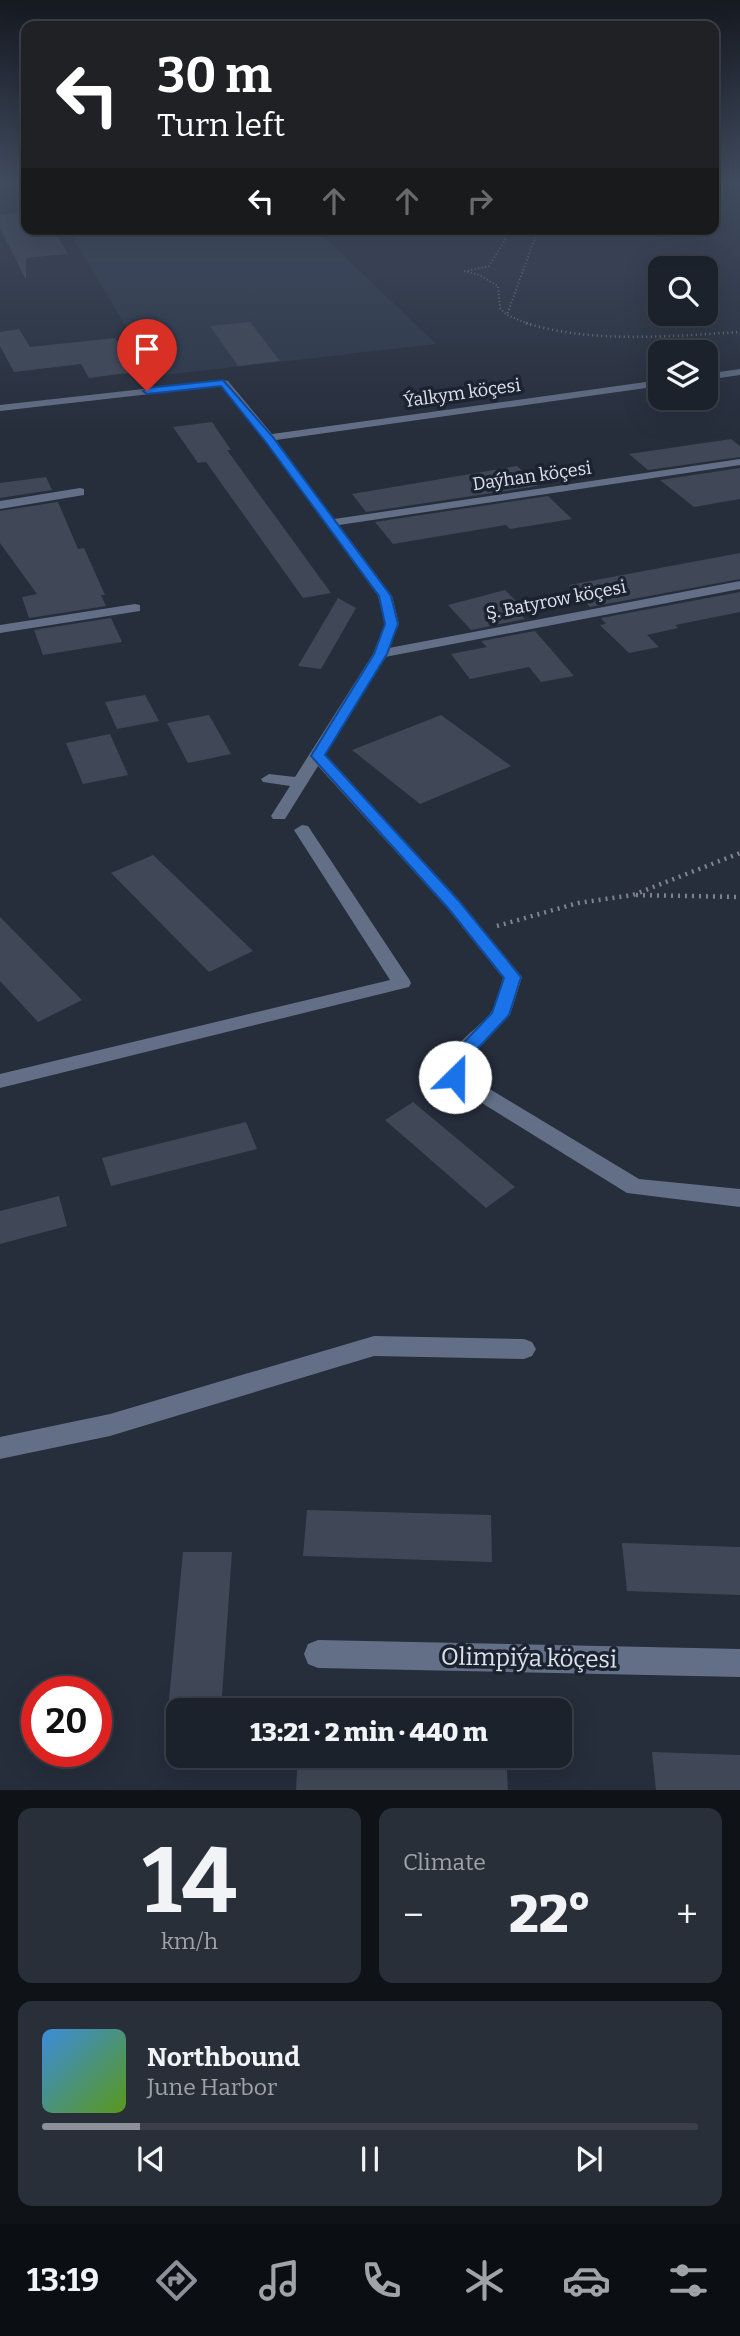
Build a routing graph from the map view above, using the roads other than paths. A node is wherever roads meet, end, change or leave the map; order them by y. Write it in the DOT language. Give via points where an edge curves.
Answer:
graph roads {
  1 [pos="740,372"];
  2 [pos="718,375"];
  3 [pos="648,385"];
  4 [pos="0,408"];
  5 [pos="269,438"];
  6 [pos="740,462"];
  7 [pos="80,492"];
  8 [pos="0,505"];
  9 [pos="329,523"];
  10 [pos="740,585"];
  11 [pos="135,608"];
  12 [pos="0,629"];
  13 [pos="380,654"];
  14 [pos="318,756"];
  15 [pos="269,779"];
  16 [pos="300,783"];
  17 [pos="279,816"];
  18 [pos="302,830"];
  19 [pos="0,1081"];
  20 [pos="740,1198"];
  21 [pos="524,1349"];
  22 [pos="0,1448"];
  23 [pos="318,1654"];
  24 [pos="740,1663"];
  1 -- 2 [label="street"];
  3 -- 5 [label="street, Ýalkym köçesi"];
  4 -- 5 [label="street" via="223,383"];
  5 -- 9 [label="street"];
  6 -- 9 [label="street, Daýhan köçesi"];
  7 -- 8 [label="street"];
  9 -- 13 [label="street" via="385,596 392,624"];
  10 -- 13 [label="street, Ş. Batyrow köçesi"];
  11 -- 12 [label="street"];
  13 -- 14 [label="street"];
  14 -- 16 [label="street"];
  14 -- 20 [label="street" via="513,977 500,1015 456,1060 455,1077 635,1187"];
  15 -- 16 [label="street"];
  16 -- 17 [label="street"];
  18 -- 19 [label="street" via="402,983"];
  21 -- 22 [label="street" via="374,1346 110,1425"];
  23 -- 24 [label="street, Olimpiýa köçesi"];
}
